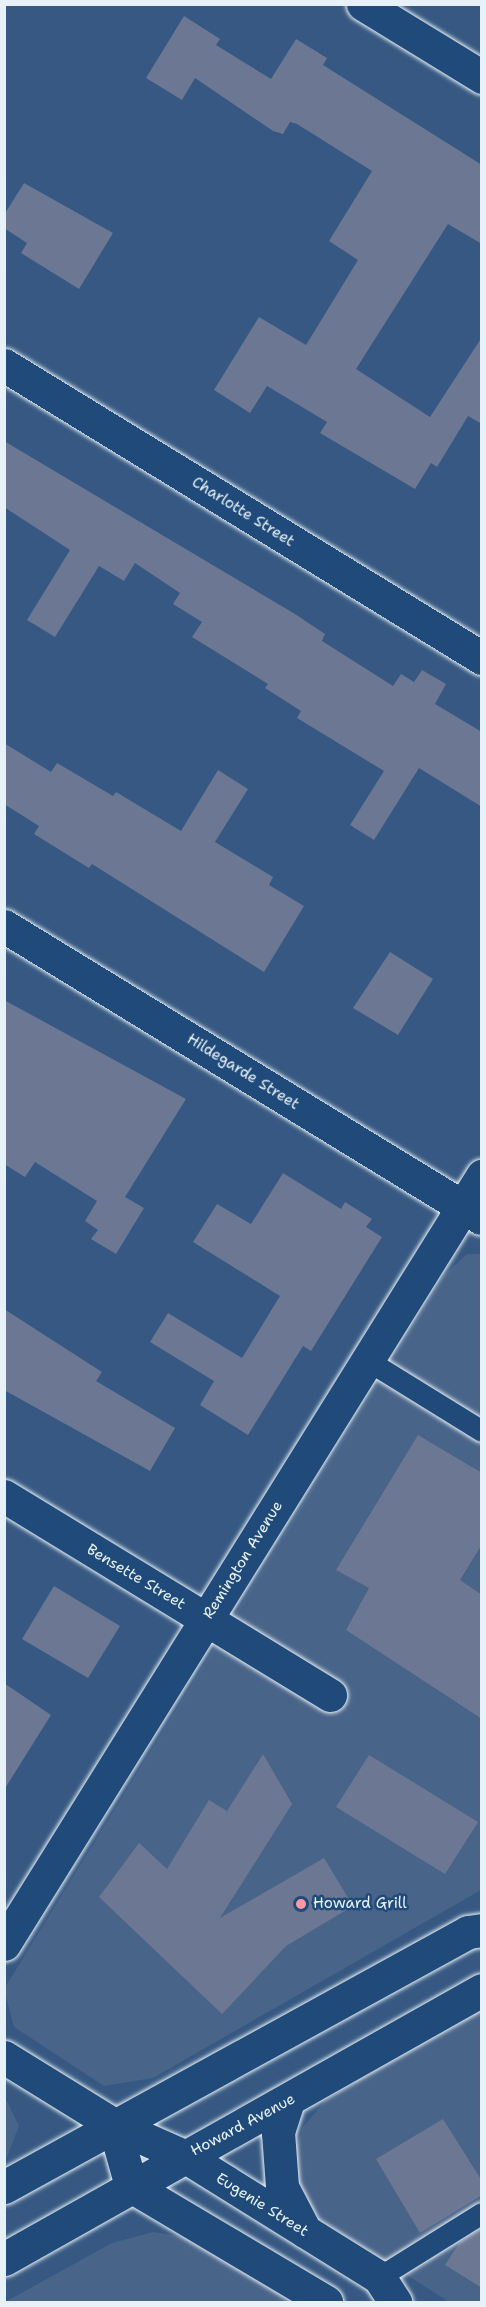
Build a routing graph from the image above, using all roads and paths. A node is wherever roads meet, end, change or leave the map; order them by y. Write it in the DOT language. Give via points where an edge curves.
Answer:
graph roads {
  1 [pos="363,4"];
  2 [pos="482,77"];
  3 [pos="4,365"];
  4 [pos="482,658"];
  5 [pos="4,926"];
  6 [pos="482,1176"];
  7 [pos="472,1213"];
  8 [pos="367,1360"];
  9 [pos="482,1431"];
  10 [pos="4,1496"];
  11 [pos="206,1619"];
  12 [pos="330,1695"];
  13 [pos="482,1930"];
  14 [pos="4,1944"];
  15 [pos="482,1990"];
  16 [pos="4,2057"];
  17 [pos="288,2102"];
  18 [pos="114,2125"];
  19 [pos="186,2157"];
  20 [pos="131,2186"];
  21 [pos="4,2187"];
  22 [pos="482,2213"];
  23 [pos="306,2233"];
  24 [pos="4,2259"];
  25 [pos="387,2290"];
  26 [pos="326,2302"];
  1 -- 2 [label="street"];
  3 -- 4 [label="street, Charlotte Street"];
  5 -- 7 [label="street, Hildegarde Street"];
  6 -- 7 [label="street, Remington Avenue"];
  7 -- 8 [label="street, Remington Avenue"];
  8 -- 9 [label="lane"];
  8 -- 11 [label="street, Remington Avenue"];
  10 -- 11 [label="street, Bensette Street"];
  11 -- 12 [label="street, Bensette Street"];
  11 -- 14 [label="street, Remington Avenue"];
  13 -- 18 [label="street" via="468,1932"];
  15 -- 17 [label="street, Howard Avenue"];
  16 -- 18 [label="street, Eugenie Street"];
  17 -- 19 [label="street, Howard Avenue"];
  17 -- 23 [label="street" via="278,2132 282,2187"];
  18 -- 19 [label="street, Eugenie Street"];
  18 -- 20 [label="street"];
  18 -- 21 [label="street"];
  19 -- 20 [label="street, Howard Avenue"];
  19 -- 23 [label="street, Eugenie Street"];
  20 -- 24 [label="street, Howard Avenue"];
  20 -- 26 [label="street"];
  22 -- 25 [label="lane"];
  23 -- 25 [label="street, Eugenie Street"];
}
